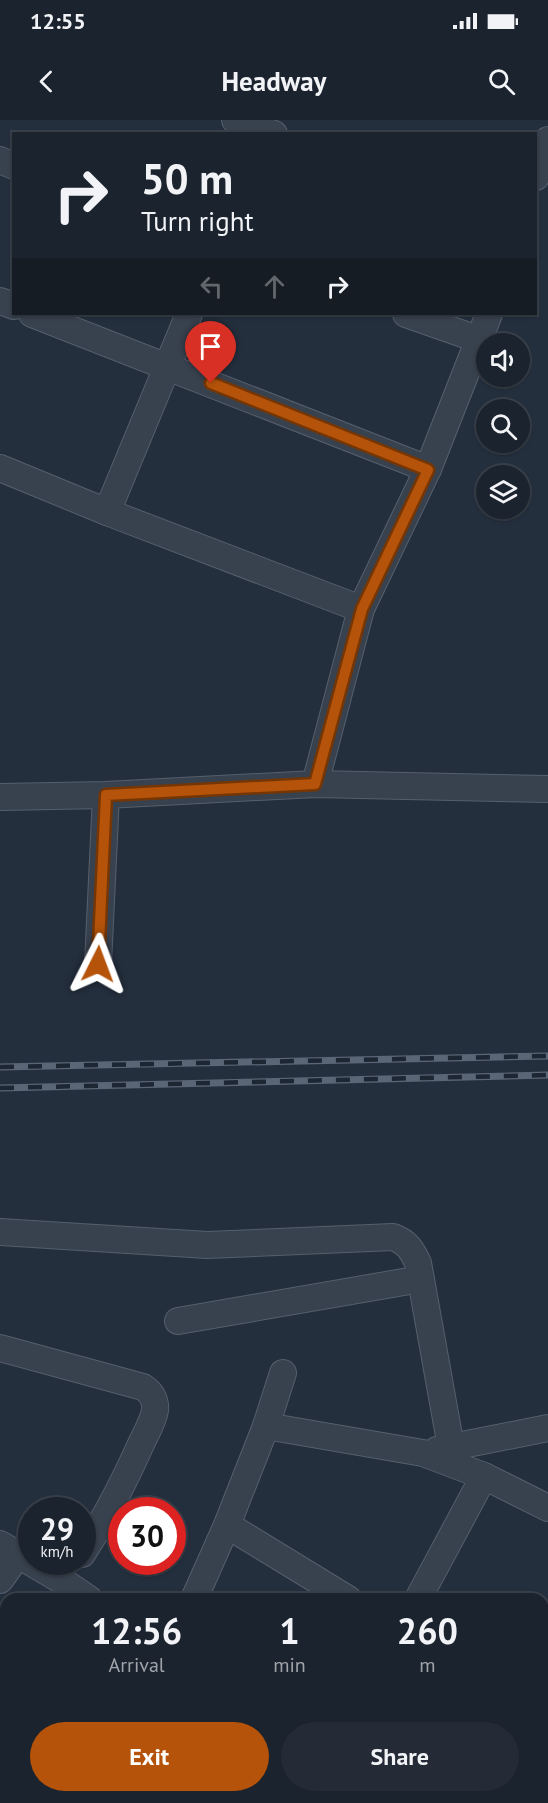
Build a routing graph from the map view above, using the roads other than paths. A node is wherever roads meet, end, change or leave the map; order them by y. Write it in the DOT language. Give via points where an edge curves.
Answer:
graph roads {
  1 [pos="235,120"];
  2 [pos="268,132"];
  3 [pos="548,140"];
  4 [pos="537,174"];
  5 [pos="35,315"];
  6 [pos="189,315"];
  7 [pos="409,315"];
  8 [pos="489,315"];
  9 [pos="482,333"];
  10 [pos="476,339"];
  11 [pos="476,350"];
  12 [pos="167,366"];
  13 [pos="0,468"];
  14 [pos="428,470"];
  15 [pos="108,512"];
  16 [pos="362,609"];
  17 [pos="315,784"];
  18 [pos="548,789"];
  19 [pos="106,795"];
  20 [pos="0,797"];
  21 [pos="98,964"];
  22 [pos="0,1232"];
  23 [pos="421,1279"];
  24 [pos="178,1321"];
  25 [pos="0,1348"];
  26 [pos="283,1373"];
  27 [pos="266,1426"];
  28 [pos="548,1428"];
  29 [pos="452,1448"];
  30 [pos="423,1453"];
  31 [pos="484,1476"];
  32 [pos="548,1508"];
  33 [pos="226,1526"];
  34 [pos="96,1533"];
  35 [pos="9,1550"];
  36 [pos="73,1575"];
  37 [pos="0,1580"];
  38 [pos="85,1593"];
  39 [pos="197,1593"];
  40 [pos="336,1593"];
  41 [pos="421,1593"];
  1 -- 2 [label="street"];
  3 -- 4 [label="street"];
  5 -- 12 [label="street"];
  6 -- 12 [label="street"];
  7 -- 10 [label="street"];
  8 -- 9 [label="street"];
  11 -- 14 [label="street"];
  12 -- 14 [label="street"];
  12 -- 15 [label="street"];
  13 -- 15 [label="street"];
  14 -- 16 [label="street"];
  15 -- 16 [label="street"];
  16 -- 17 [label="street"];
  17 -- 18 [label="street"];
  17 -- 19 [label="street"];
  19 -- 20 [label="street"];
  19 -- 21 [label="street"];
  22 -- 23 [label="street" via="207,1245 393,1238 409,1246"];
  23 -- 24 [label="street"];
  23 -- 29 [label="street"];
  25 -- 34 [label="street" via="143,1387 154,1399 152,1420"];
  26 -- 27 [label="street"];
  27 -- 30 [label="street"];
  27 -- 33 [label="street"];
  28 -- 29 [label="street"];
  29 -- 30 [label="street"];
  30 -- 31 [label="street"];
  31 -- 32 [label="street"];
  31 -- 41 [label="street"];
  33 -- 39 [label="street"];
  33 -- 40 [label="street"];
  35 -- 37 [label="street"];
  36 -- 38 [label="street"];
}
